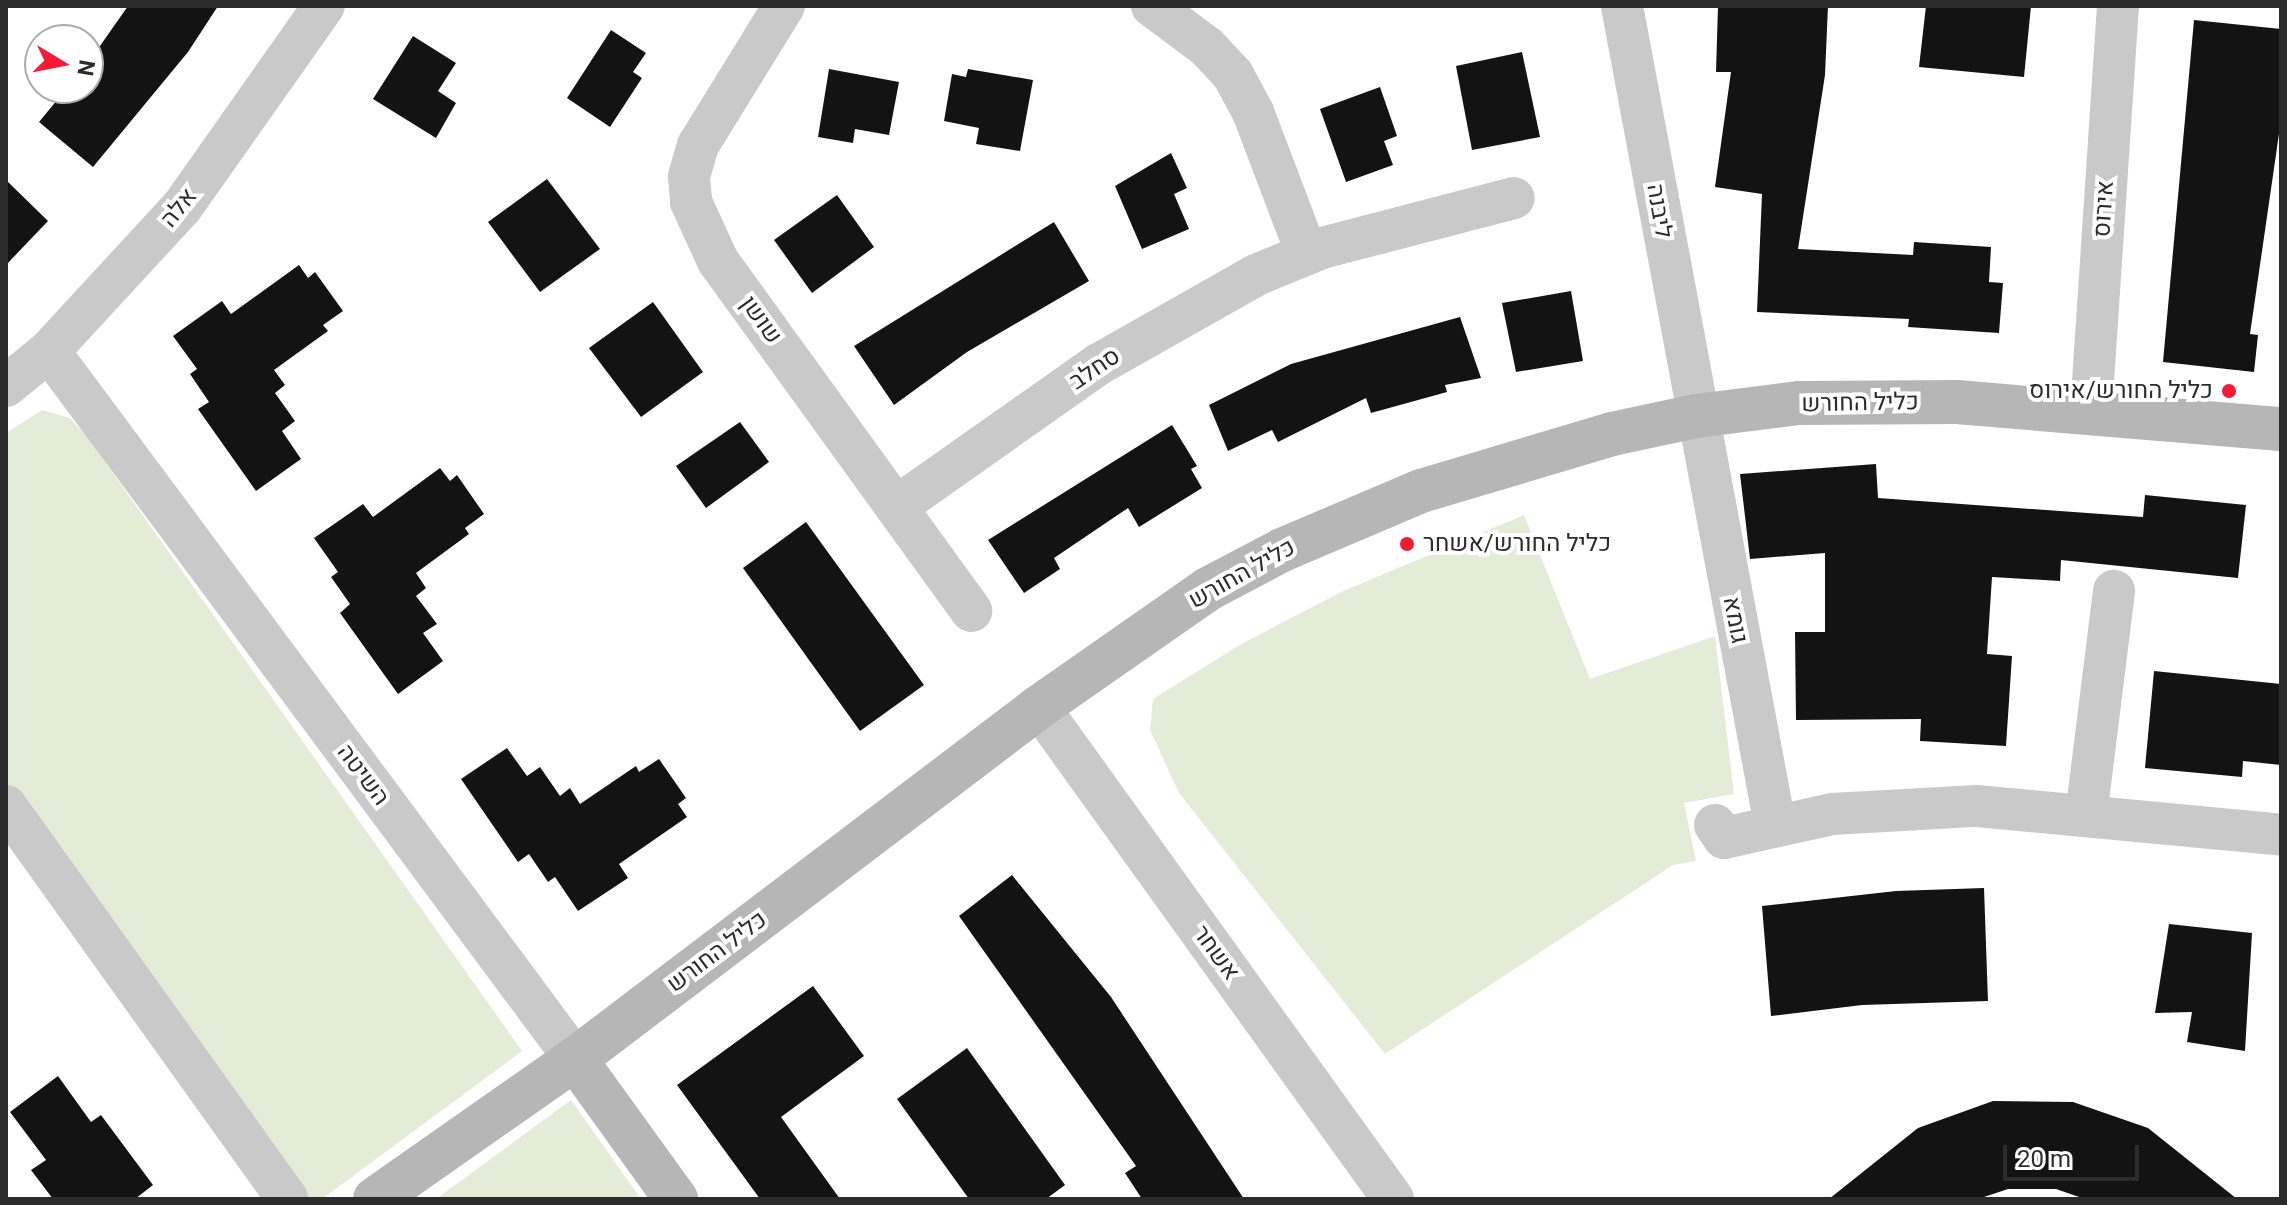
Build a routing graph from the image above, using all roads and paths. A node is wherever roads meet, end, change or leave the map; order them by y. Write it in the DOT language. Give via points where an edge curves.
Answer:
graph roads {
  1 [pos="324,6"];
  2 [pos="784,6"];
  3 [pos="1152,6"];
  4 [pos="1622,6"];
  5 [pos="2118,6"];
  6 [pos="1514,198"];
  7 [pos="1307,254"];
  8 [pos="49,351"];
  9 [pos="6,386"];
  10 [pos="2091,412"];
  11 [pos="1696,416"];
  12 [pos="2281,429"];
  13 [pos="896,507"];
  14 [pos="2114,591"];
  15 [pos="971,611"];
  16 [pos="1039,707"];
  17 [pos="6,806"];
  18 [pos="2086,816"];
  19 [pos="1715,825"];
  20 [pos="1775,825"];
  21 [pos="2281,835"];
  22 [pos="575,1059"];
  23 [pos="287,1199"];
  24 [pos="375,1199"];
  25 [pos="676,1199"];
  26 [pos="1393,1199"];
  1 -- 8 [label="street, אלה" via="182,207"];
  2 -- 13 [label="street, שושן" via="698,145 689,177 691,202 718,261"];
  3 -- 7 [label="street" via="1207,47 1233,75 1253,112"];
  4 -- 11 [label="street, ליבנה"];
  5 -- 10 [label="street, אירוס"];
  6 -- 7 [label="street, סחלב"];
  7 -- 13 [label="street, סחלב" via="1256,275 1151,332"];
  8 -- 9 [label="street, אלה"];
  8 -- 22 [label="street, השיטה"];
  10 -- 11 [label="street, כליל החורש" via="1878,400"];
  10 -- 12 [label="street, כליל החורש"];
  11 -- 16 [label="street, כליל החורש" via="1477,471 1282,550 1208,589"];
  11 -- 20 [label="street, גומא"];
  13 -- 15 [label="street, שושן"];
  14 -- 18 [label="street"];
  16 -- 22 [label="street, כליל החורש"];
  16 -- 26 [label="street, אשחר"];
  17 -- 23 [label="street"];
  18 -- 20 [label="street" via="1916,807"];
  18 -- 21 [label="street"];
  19 -- 20 [label="street" via="1724,838"];
  22 -- 24 [label="street, כליל החורש"];
  22 -- 25 [label="street, השיטה"];
}
